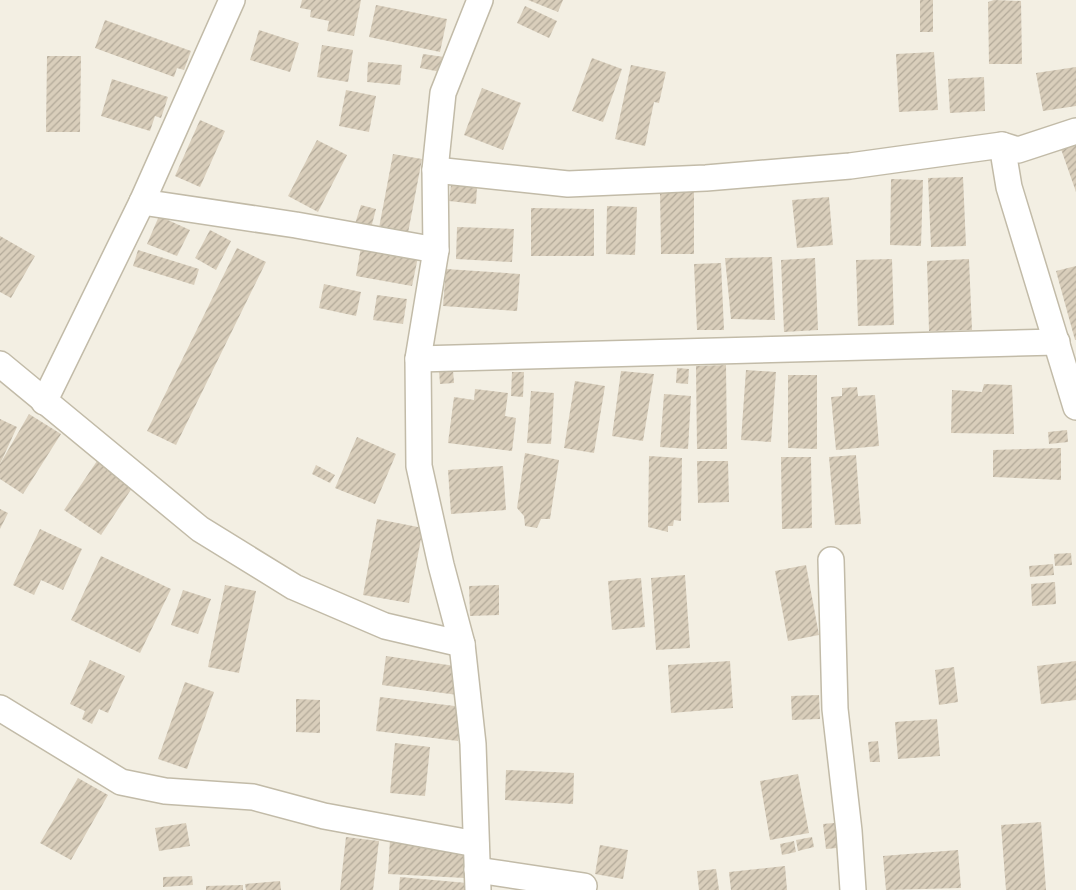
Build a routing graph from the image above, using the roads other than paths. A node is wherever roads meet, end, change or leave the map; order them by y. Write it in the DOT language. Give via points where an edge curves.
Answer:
graph roads {
  1 [pos="232,0"];
  2 [pos="480,0"];
  3 [pos="1076,131"];
  4 [pos="1002,145"];
  5 [pos="435,170"];
  6 [pos="142,202"];
  7 [pos="436,250"];
  8 [pos="1057,342"];
  9 [pos="418,359"];
  10 [pos="0,364"];
  11 [pos="1071,376"];
  12 [pos="44,402"];
  13 [pos="1076,407"];
  14 [pos="831,560"];
  15 [pos="462,644"];
  16 [pos="0,708"];
  17 [pos="476,844"];
  18 [pos="478,880"];
  19 [pos="584,886"];
  20 [pos="853,890"];
  1 -- 6 [label="street"];
  2 -- 5 [label="street" via="444,93"];
  3 -- 4 [label="street" via="1018,150"];
  4 -- 5 [label="street" via="850,166 568,184"];
  4 -- 8 [label="street" via="1009,187"];
  5 -- 7 [label="street"];
  6 -- 7 [label="street"];
  6 -- 12 [label="street"];
  7 -- 9 [label="street"];
  8 -- 9 [label="street"];
  8 -- 11 [label="street"];
  9 -- 15 [label="street" via="420,466 440,565"];
  10 -- 12 [label="street"];
  11 -- 13 [label="street"];
  12 -- 15 [label="street" via="200,529 294,587 385,626"];
  14 -- 20 [label="street" via="834,710"];
  15 -- 17 [label="street" via="473,744"];
  16 -- 17 [label="street" via="121,782 165,790 253,797 324,816"];
  17 -- 18 [label="street"];
  18 -- 19 [label="street"];
}
